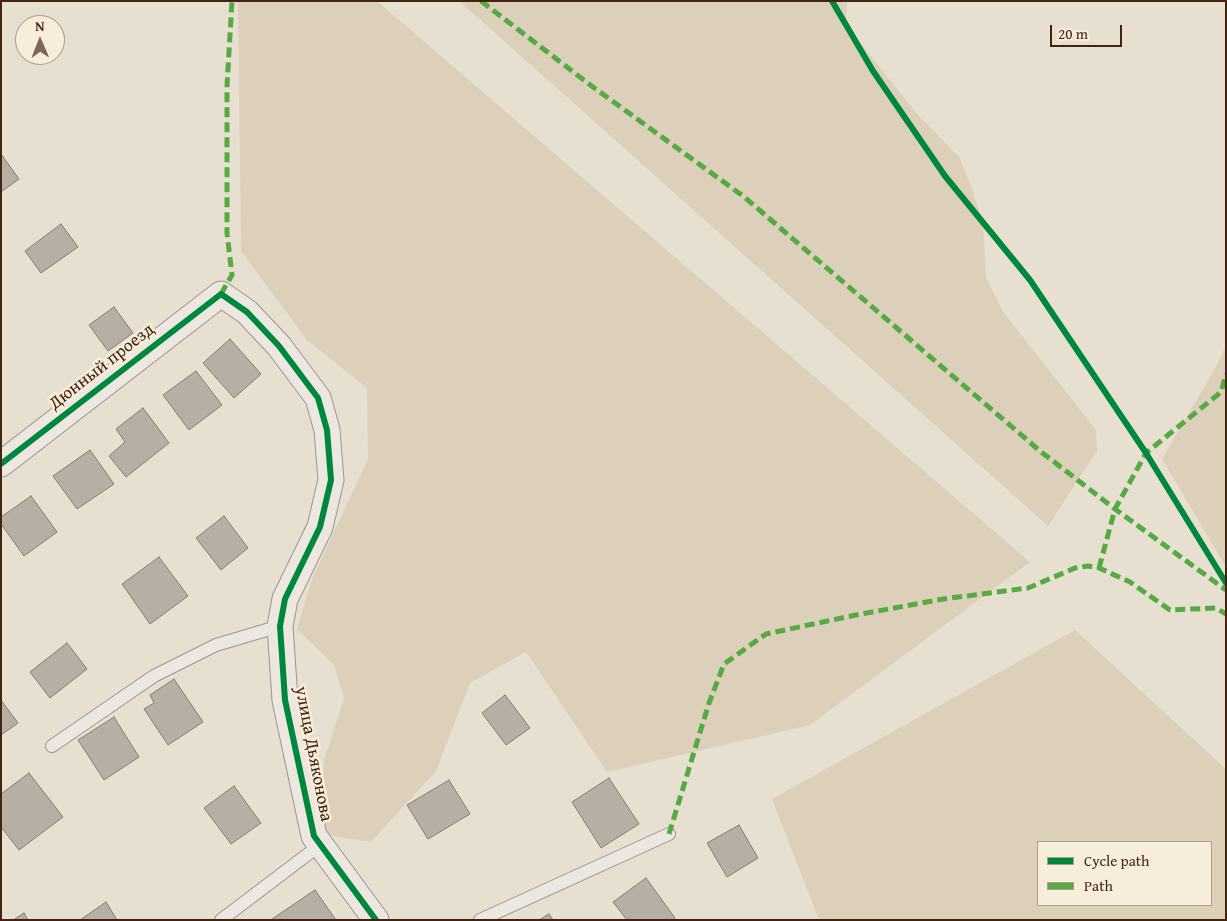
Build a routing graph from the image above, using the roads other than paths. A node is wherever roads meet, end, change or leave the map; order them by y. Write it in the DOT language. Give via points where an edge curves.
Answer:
graph roads {
  1 [pos="221,294"];
  2 [pos="1,464"];
  3 [pos="280,626"];
  4 [pos="52,746"];
  5 [pos="669,834"];
  6 [pos="320,845"];
  7 [pos="220,920"];
  8 [pos="376,920"];
  9 [pos="480,920"];
  1 -- 2 [label="street, Дюнный проезд"];
  1 -- 3 [label="street, улица Дьяконова" via="247,312 279,346 318,398 327,430 331,480 320,527 285,599"];
  3 -- 4 [label="lane" via="216,645 154,676"];
  3 -- 6 [label="street, улица Дьяконова" via="285,700 314,836"];
  5 -- 9 [label="lane"];
  6 -- 7 [label="lane"];
  6 -- 8 [label="street, улица Дьяконова"];
}
